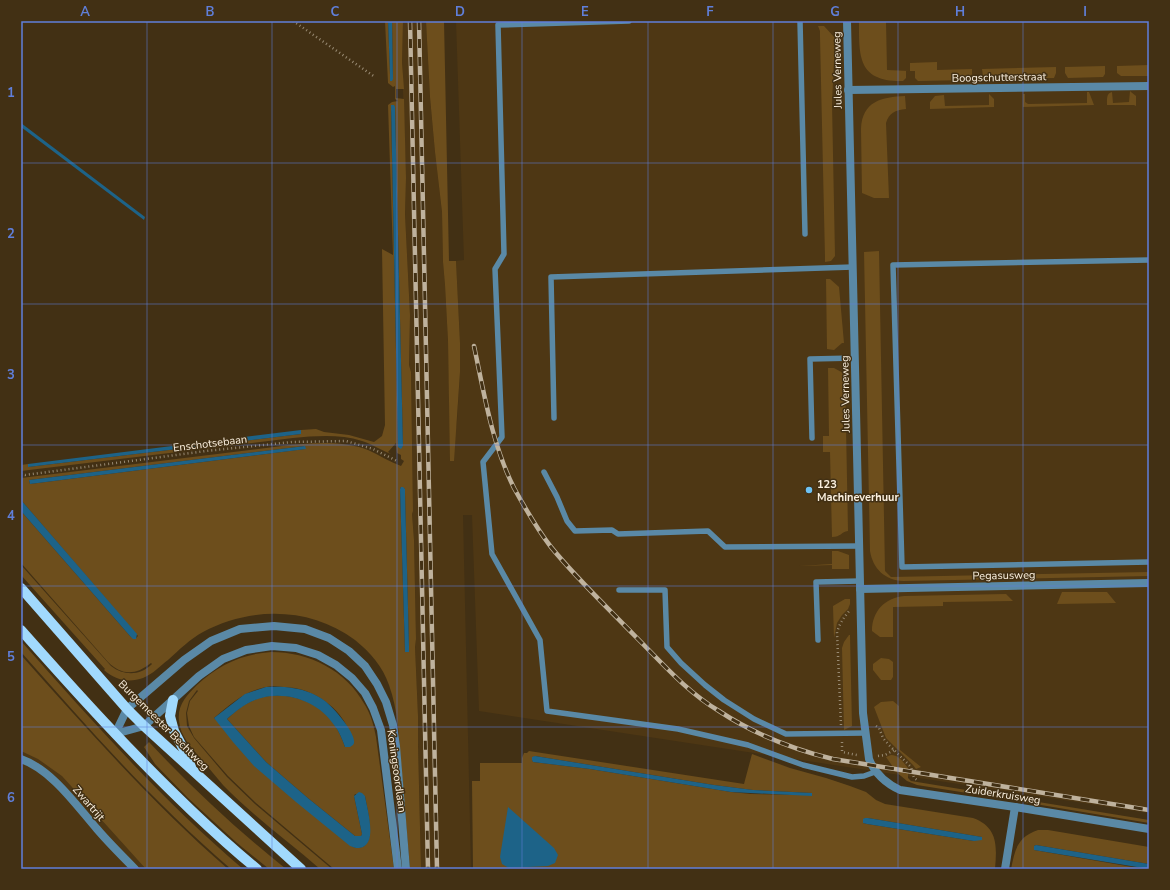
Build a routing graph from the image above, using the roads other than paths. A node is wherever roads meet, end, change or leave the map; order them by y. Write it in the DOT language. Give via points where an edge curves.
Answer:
graph roads {
  1 [pos="629,21"];
  2 [pos="800,21"];
  3 [pos="847,21"];
  4 [pos="498,23"];
  5 [pos="1149,86"];
  6 [pos="848,90"];
  7 [pos="805,234"];
  8 [pos="1149,260"];
  9 [pos="853,267"];
  10 [pos="855,358"];
  11 [pos="554,418"];
  12 [pos="812,438"];
  13 [pos="544,472"];
  14 [pos="859,546"];
  15 [pos="1149,562"];
  16 [pos="1149,583"];
  17 [pos="860,585"];
  18 [pos="21,588"];
  19 [pos="619,590"];
  20 [pos="21,630"];
  21 [pos="818,640"];
  22 [pos="173,700"];
  23 [pos="128,708"];
  24 [pos="144,726"];
  25 [pos="865,733"];
  26 [pos="115,734"];
  27 [pos="21,759"];
  28 [pos="873,768"];
  29 [pos="192,771"];
  30 [pos="1015,807"];
  31 [pos="1146,829"];
  32 [pos="135,869"];
  33 [pos="257,869"];
  34 [pos="301,869"];
  35 [pos="398,869"];
  36 [pos="406,869"];
  37 [pos="1005,869"];
  1 -- 4 [label="lane"];
  2 -- 7 [label="lane"];
  3 -- 6 [label="street, Jules Verneweg"];
  4 -- 28 [label="lane" via="504,254 495,269 502,437 483,462 492,554 540,640 547,711 678,729 748,745 803,765 852,777 864,776"];
  5 -- 6 [label="street, Boogschutterstraat"];
  6 -- 9 [label="street, Jules Verneweg"];
  8 -- 15 [label="lane" via="893,265 902,567"];
  9 -- 10 [label="street, Jules Verneweg"];
  9 -- 11 [label="lane" via="551,277"];
  10 -- 12 [label="lane" via="810,360"];
  10 -- 14 [label="street, Jules Verneweg"];
  13 -- 14 [label="lane" via="575,531 612,530 618,534 708,531 725,547"];
  14 -- 17 [label="street, Jules Verneweg"];
  16 -- 17 [label="street, Pegasusweg"];
  17 -- 21 [label="lane" via="816,582"];
  17 -- 25 [label="street, Jules Verneweg"];
  18 -- 23 [label="main road, Burgemeester Bechtweg"];
  19 -- 25 [label="lane" via="665,590 667,648 705,685 754,719 786,734"];
  20 -- 26 [label="main road"];
  22 -- 24 [label="street, Koningsoordlaan"];
  22 -- 29 [label="main road" via="170,716 174,731"];
  22 -- 35 [label="street, Koningsoordlaan" via="199,676 223,659 246,650 272,646 296,648 318,655 336,665 365,693 381,730"];
  23 -- 24 [label="main road, Burgemeester Bechtweg"];
  23 -- 26 [label="street, Koningsoordlaan"];
  23 -- 36 [label="street, Koningsoordlaan" via="184,660 211,641 240,629 274,626 305,629 329,638 349,651 365,666 386,702 396,746"];
  24 -- 26 [label="street, Koningsoordlaan"];
  24 -- 29 [label="main road, Burgemeester Bechtweg"];
  25 -- 28 [label="street, Jules Verneweg" via="868,756"];
  26 -- 33 [label="main road" via="169,789"];
  27 -- 32 [label="street, Zwartrijt" via="56,782"];
  28 -- 30 [label="street, Zuiderkruisweg" via="889,784 900,790"];
  29 -- 34 [label="main road, Burgemeester Bechtweg"];
  30 -- 31 [label="street, Zuiderkruisweg"];
  30 -- 37 [label="street"];
}
